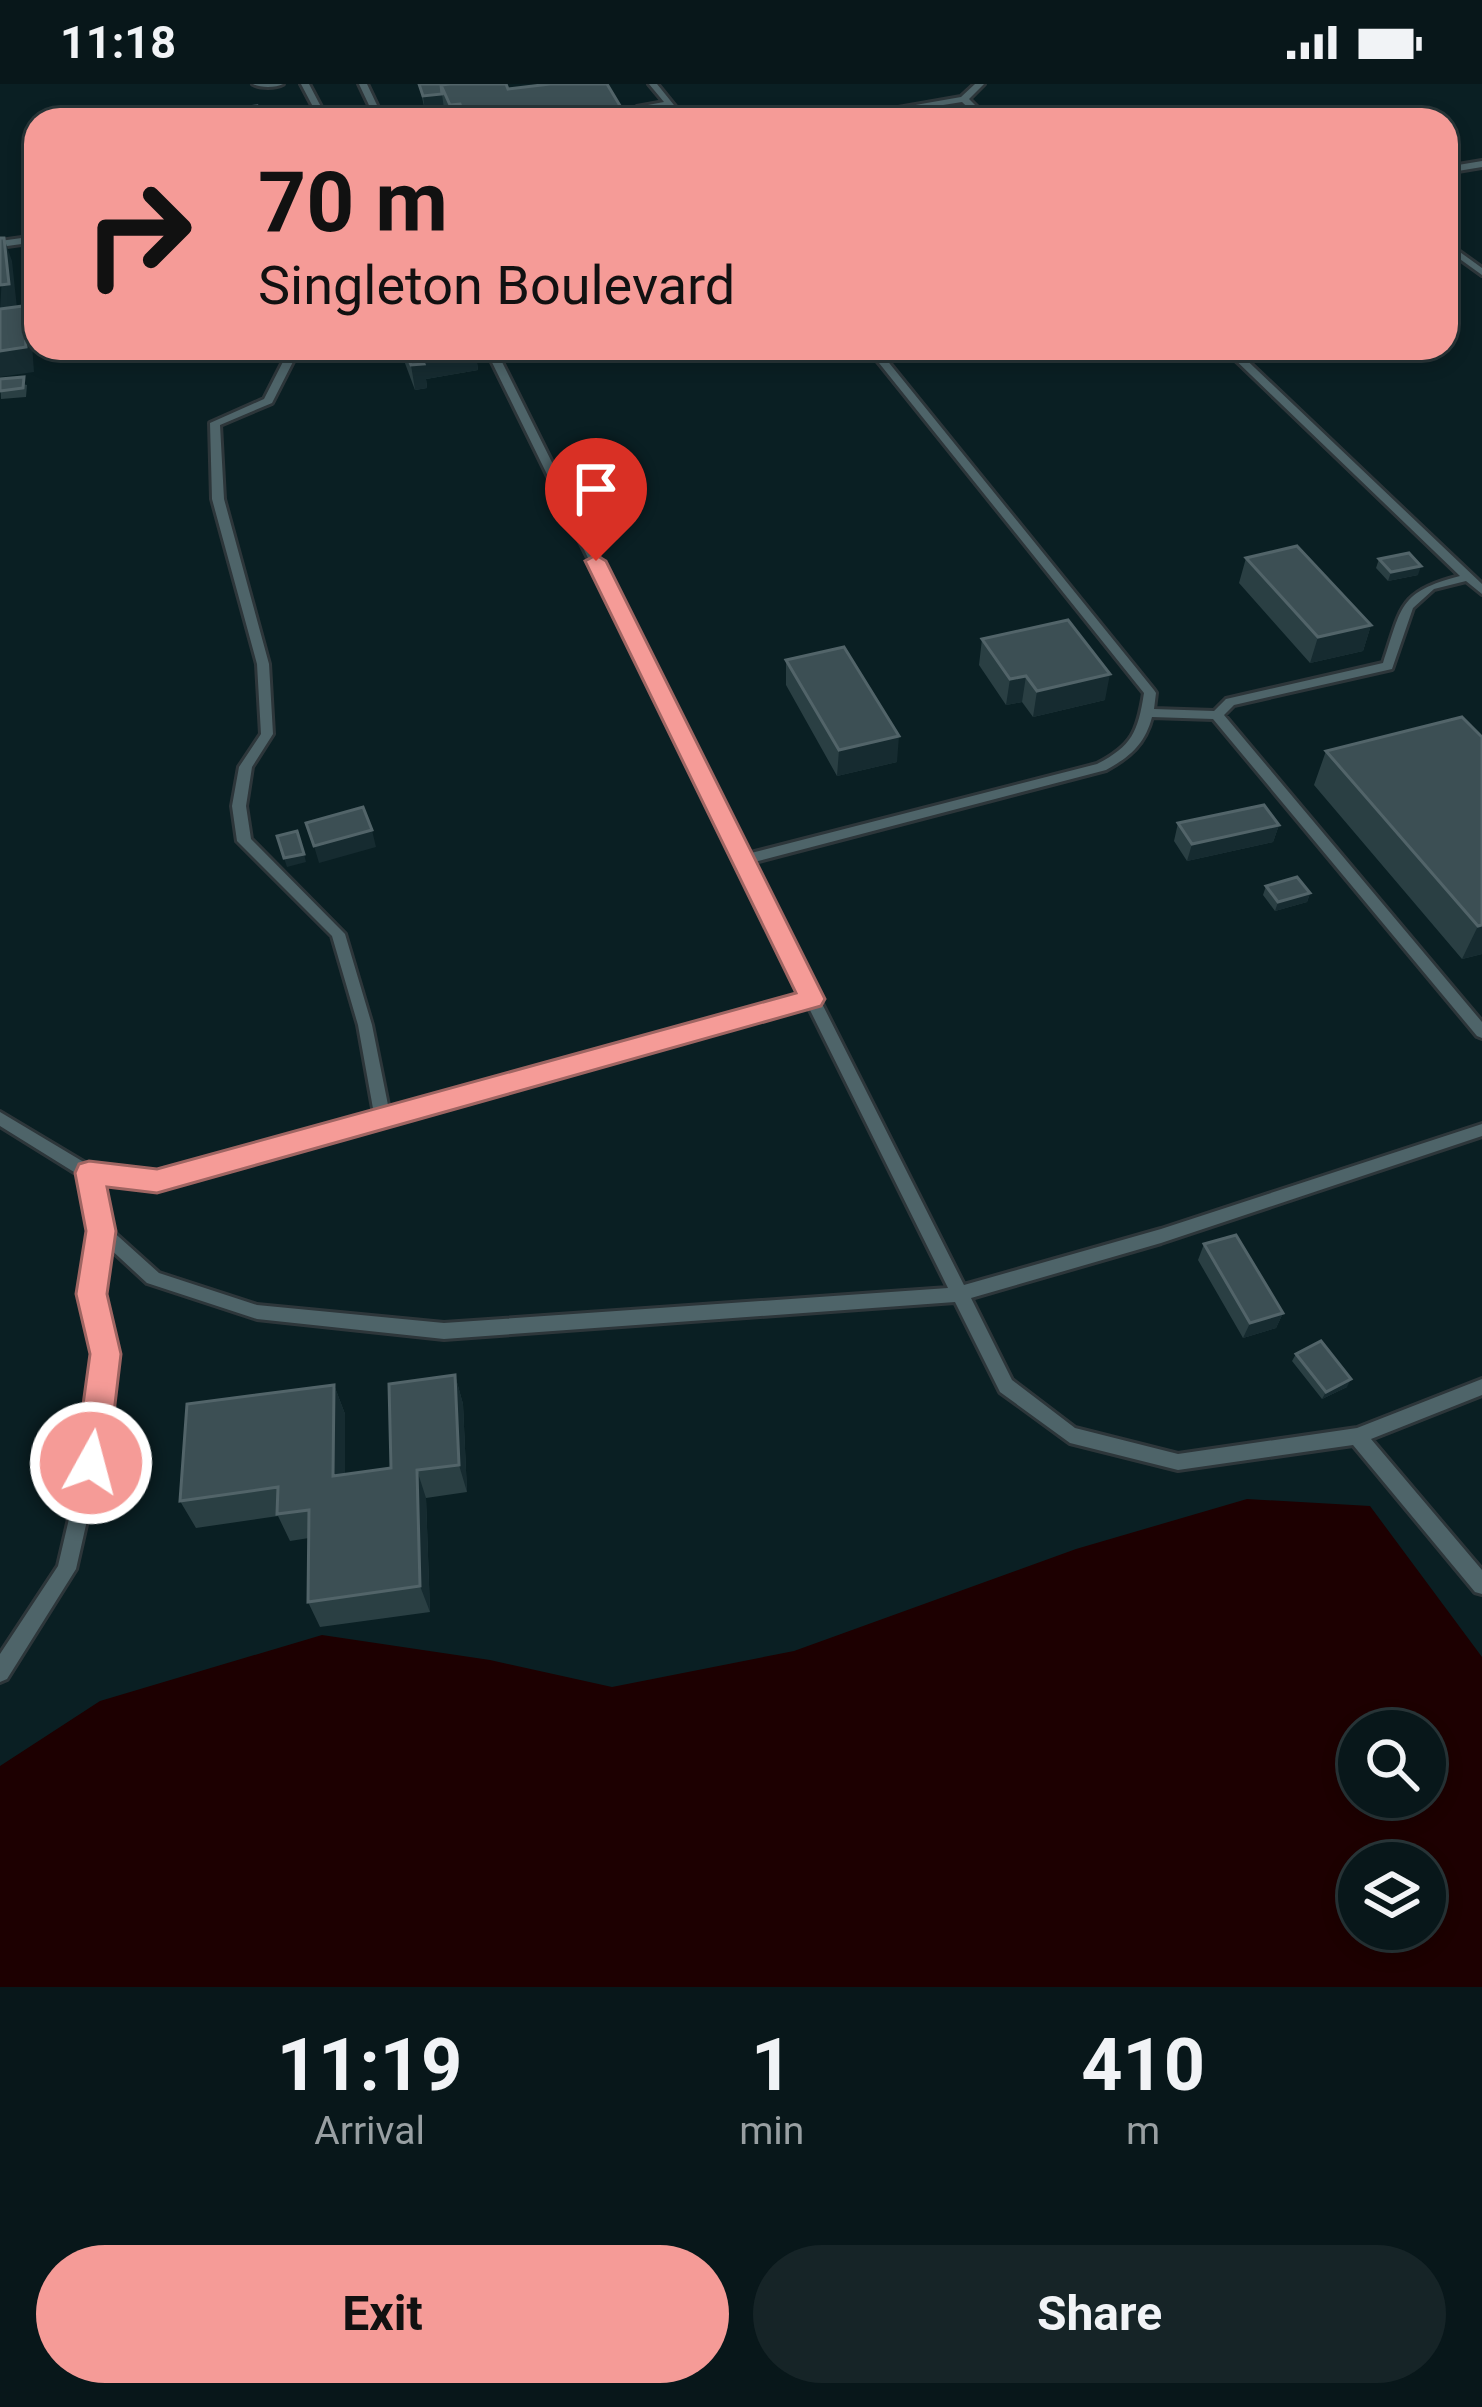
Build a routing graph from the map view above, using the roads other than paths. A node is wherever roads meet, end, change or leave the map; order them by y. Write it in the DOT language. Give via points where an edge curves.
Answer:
graph roads {
  1 [pos="256,84"];
  2 [pos="279,84"];
  3 [pos="653,84"];
  4 [pos="980,84"];
  5 [pos="964,99"];
  6 [pos="669,104"];
  7 [pos="646,108"];
  8 [pos="672,108"];
  9 [pos="908,108"];
  10 [pos="973,108"];
  11 [pos="289,360"];
  12 [pos="496,360"];
  13 [pos="882,360"];
  14 [pos="1241,360"];
  15 [pos="1469,577"];
  16 [pos="1482,590"];
  17 [pos="1148,713"];
  18 [pos="1217,715"];
  19 [pos="743,860"];
  20 [pos="812,999"];
  21 [pos="1482,1032"];
  22 [pos="0,1118"];
  23 [pos="383,1118"];
  24 [pos="1482,1130"];
  25 [pos="89,1173"];
  26 [pos="101,1231"];
  27 [pos="960,1294"];
  28 [pos="1482,1387"];
  29 [pos="1358,1436"];
  30 [pos="1482,1585"];
  31 [pos="0,1672"];
  1 -- 2 [label="lane"];
  3 -- 6 [label="lane"];
  4 -- 5 [label="lane"];
  5 -- 9 [label="lane"];
  5 -- 10 [label="lane"];
  6 -- 7 [label="lane"];
  6 -- 8 [label="lane"];
  11 -- 23 [label="lane" via="268,401 215,423 218,499 263,664 267,734 246,767 239,806 244,841 338,934"];
  12 -- 19 [label="lane"];
  13 -- 17 [label="lane" via="1150,693"];
  14 -- 15 [label="lane"];
  15 -- 16 [label="lane"];
  15 -- 18 [label="lane" via="1430,587 1408,607 1388,666 1230,702"];
  17 -- 18 [label="lane"];
  17 -- 19 [label="lane" via="1129,754 1101,766"];
  18 -- 21 [label="lane"];
  19 -- 20 [label="lane"];
  20 -- 23 [label="lane"];
  20 -- 27 [label="lane"];
  22 -- 25 [label="lane"];
  23 -- 25 [label="lane" via="157,1181"];
  24 -- 27 [label="lane"];
  25 -- 26 [label="lane"];
  26 -- 27 [label="lane" via="153,1278 256,1312 444,1331"];
  26 -- 31 [label="lane" via="92,1294 105,1354 72,1548 67,1569"];
  27 -- 29 [label="lane" via="1006,1386 1070,1436 1178,1462"];
  28 -- 29 [label="lane"];
  29 -- 30 [label="lane"];
}
